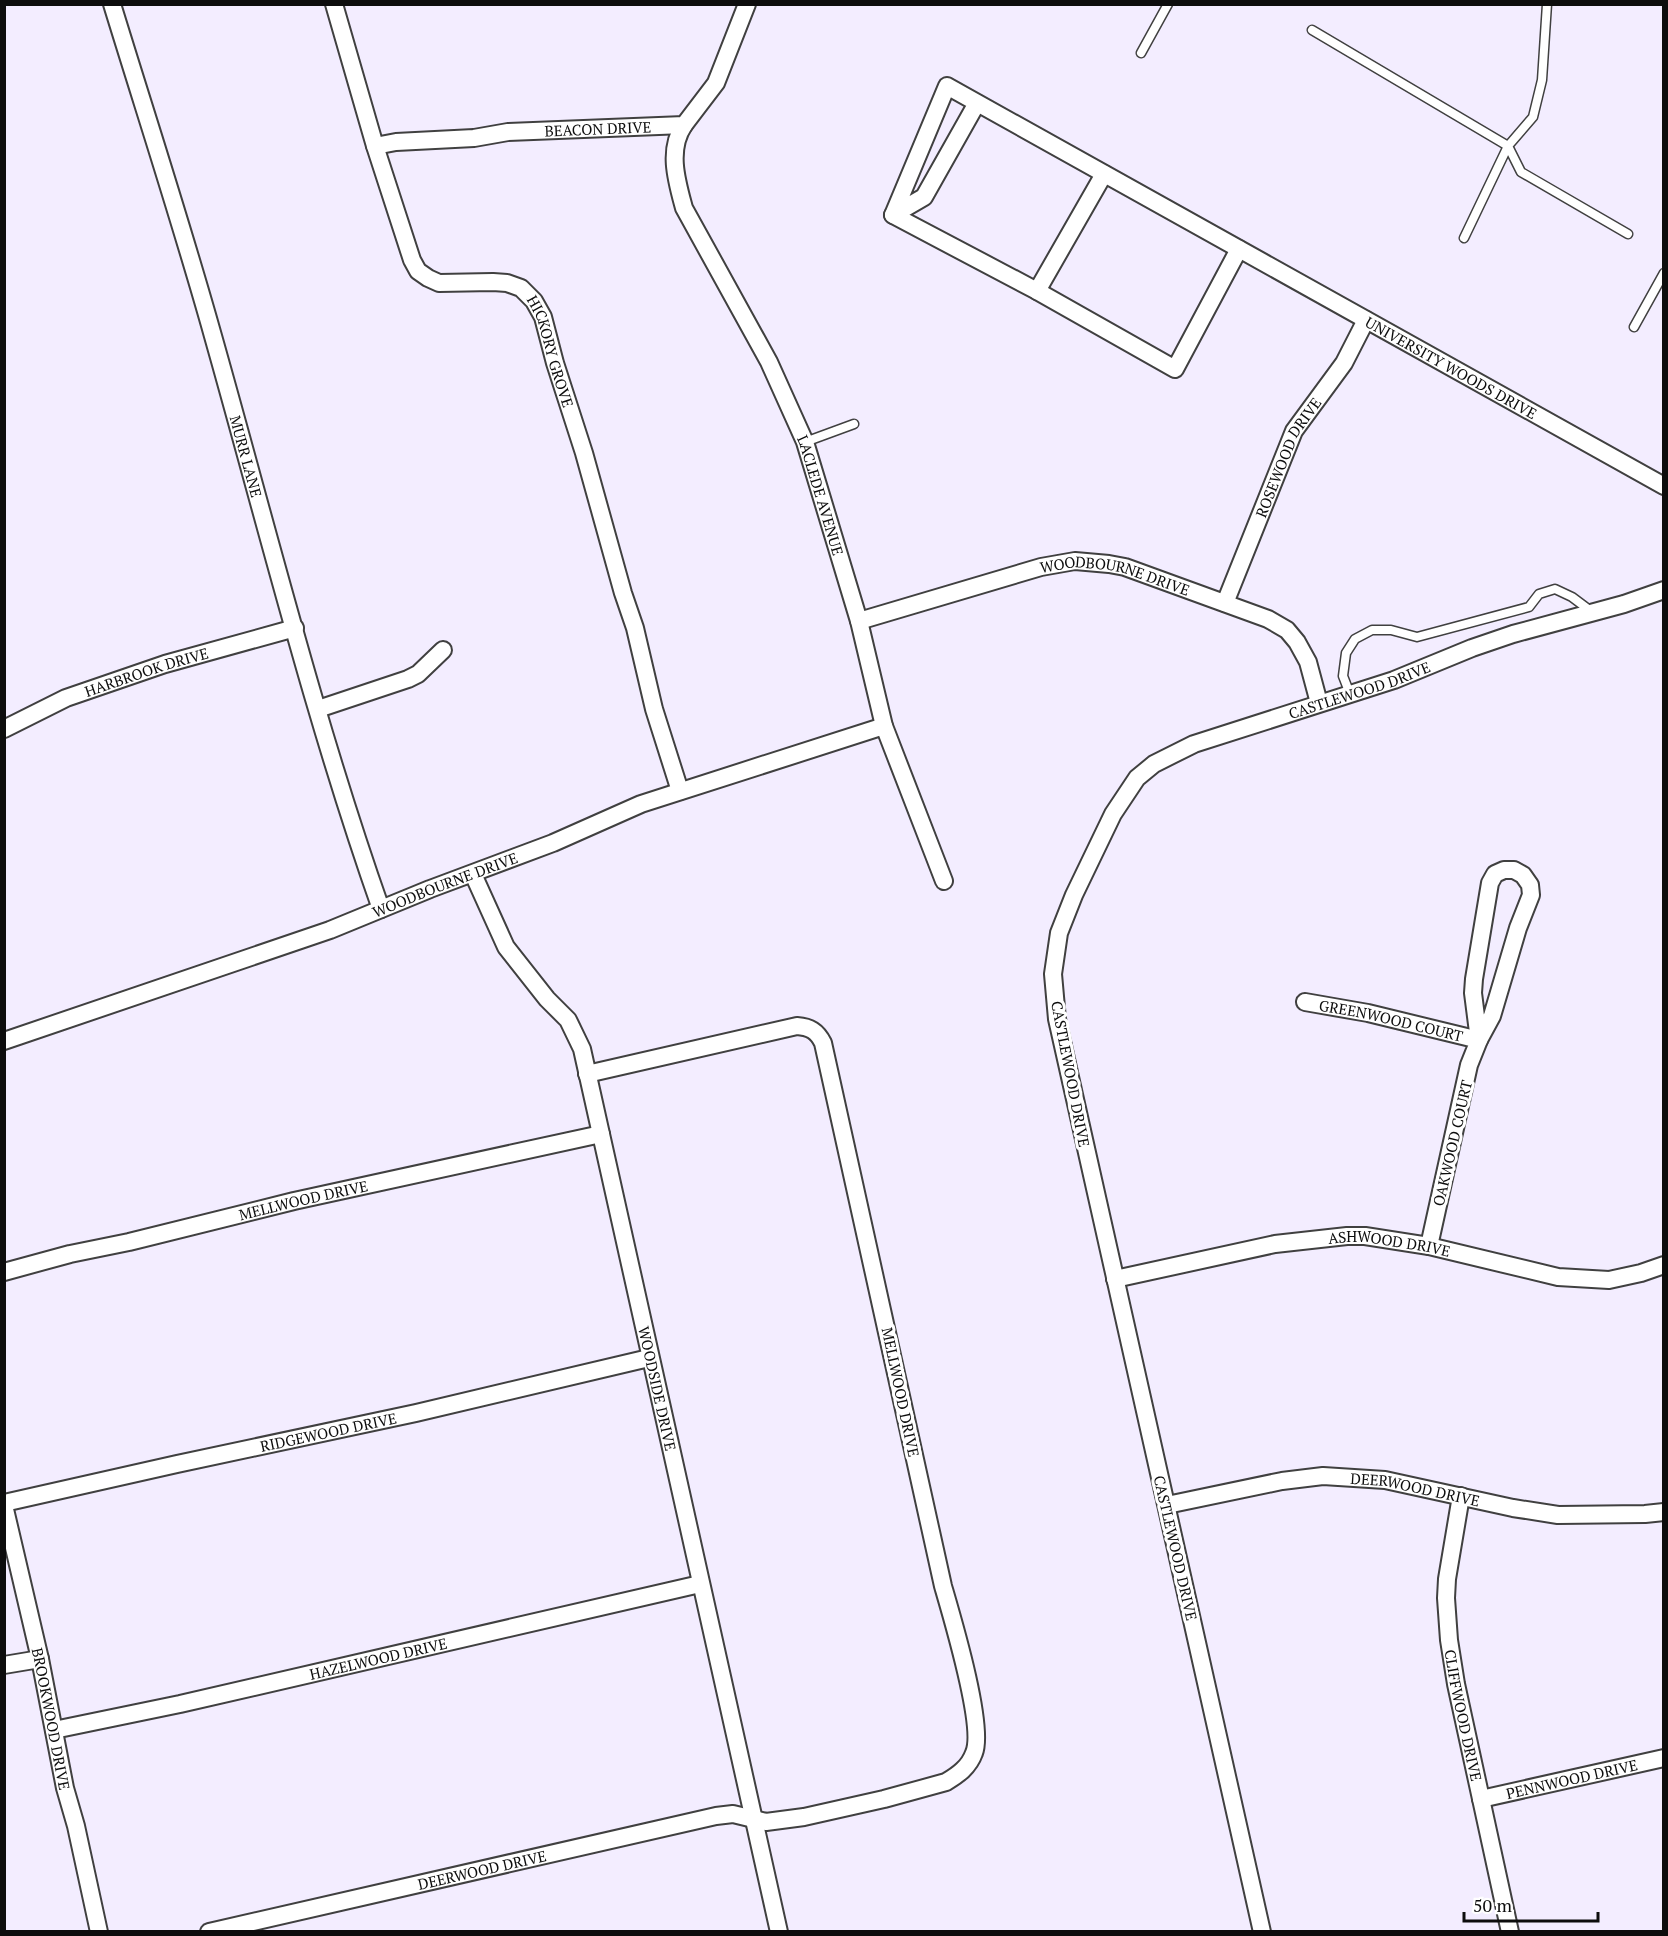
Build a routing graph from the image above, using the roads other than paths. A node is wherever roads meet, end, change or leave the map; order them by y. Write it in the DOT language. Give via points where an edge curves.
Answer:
graph roads {
  1 [pos="112,4"];
  2 [pos="334,4"];
  3 [pos="747,4"];
  4 [pos="1168,4"];
  5 [pos="1547,4"];
  6 [pos="1312,30"];
  7 [pos="1141,53"];
  8 [pos="977,103"];
  9 [pos="684,125"];
  10 [pos="375,146"];
  11 [pos="1508,146"];
  12 [pos="1104,174"];
  13 [pos="893,215"];
  14 [pos="1628,234"];
  15 [pos="1464,238"];
  16 [pos="1239,249"];
  17 [pos="1664,273"];
  18 [pos="1037,291"];
  19 [pos="1366,320"];
  20 [pos="1634,327"];
  21 [pos="854,424"];
  22 [pos="805,442"];
  23 [pos="1664,486"];
  24 [pos="1664,590"];
  25 [pos="1225,603"];
  26 [pos="1593,613"];
  27 [pos="859,621"];
  28 [pos="295,627"];
  29 [pos="443,650"];
  30 [pos="1350,694"];
  31 [pos="1318,703"];
  32 [pos="318,709"];
  33 [pos="884,726"];
  34 [pos="4,729"];
  35 [pos="680,791"];
  36 [pos="473,874"];
  37 [pos="944,881"];
  38 [pos="381,909"];
  39 [pos="1305,1002"];
  40 [pos="1479,1040"];
  41 [pos="4,1041"];
  42 [pos="587,1074"];
  43 [pos="601,1134"];
  44 [pos="1429,1246"];
  45 [pos="1664,1265"];
  46 [pos="4,1272"];
  47 [pos="1115,1279"];
  48 [pos="649,1358"];
  49 [pos="1461,1496"];
  50 [pos="4,1504"];
  51 [pos="1167,1505"];
  52 [pos="1664,1512"];
  53 [pos="700,1584"];
  54 [pos="40,1659"];
  55 [pos="4,1665"];
  56 [pos="54,1730"];
  57 [pos="1664,1758"];
  58 [pos="1481,1799"];
  59 [pos="754,1820"];
  60 [pos="99,1932"];
  61 [pos="209,1932"];
  62 [pos="779,1932"];
  63 [pos="1262,1932"];
  64 [pos="1510,1932"];
  1 -- 28 [label="street, MURR LANE" via="210,326"];
  2 -- 10 [label="street, HICKORY GROVE"];
  3 -- 9 [label="street" via="716,83"];
  4 -- 7 [label="lane"];
  5 -- 11 [label="lane" via="1542,80 1533,117"];
  6 -- 11 [label="lane"];
  8 -- 12 [label="street, UNIVERSITY WOODS DRIVE"];
  8 -- 13 [label="street" via="924,197"];
  8 -- 13 [label="street, UNIVERSITY WOODS DRIVE" via="947,86"];
  9 -- 10 [label="street, BEACON DRIVE" via="508,132"];
  9 -- 22 [label="street, LACLEDE AVENUE" via="674,152 684,208 769,362"];
  10 -- 35 [label="street, HICKORY GROVE" via="418,271 439,283 507,283 521,288 543,317"];
  11 -- 14 [label="lane" via="1521,172"];
  11 -- 15 [label="lane"];
  12 -- 16 [label="street, UNIVERSITY WOODS DRIVE"];
  12 -- 18 [label="street"];
  13 -- 18 [label="street"];
  16 -- 18 [label="street" via="1175,369"];
  16 -- 19 [label="street, UNIVERSITY WOODS DRIVE"];
  17 -- 20 [label="lane"];
  19 -- 23 [label="street, UNIVERSITY WOODS DRIVE"];
  19 -- 25 [label="street, ROSEWOOD DRIVE" via="1344,363 1294,431"];
  21 -- 22 [label="lane"];
  22 -- 27 [label="street, LACLEDE AVENUE"];
  24 -- 26 [label="street, CASTLEWOOD DRIVE"];
  25 -- 27 [label="street, WOODBOURNE DRIVE" via="1125,567 1075,561 1041,567"];
  25 -- 31 [label="street, WOODBOURNE DRIVE" via="1287,630 1308,662"];
  26 -- 30 [label="street, CASTLEWOOD DRIVE" via="1513,634"];
  26 -- 30 [label="lane" via="1555,589 1539,594 1529,607 1417,637 1372,630 1355,639 1346,653 1343,676"];
  27 -- 33 [label="street, LACLEDE AVENUE"];
  28 -- 32 [label="street, MURR LANE"];
  28 -- 34 [label="street, HARBROOK DRIVE" via="165,664 66,698"];
  29 -- 32 [label="street" via="408,679"];
  30 -- 31 [label="street, CASTLEWOOD DRIVE"];
  31 -- 47 [label="street, CASTLEWOOD DRIVE" via="1194,744 1154,764 1137,778 1113,814 1059,933 1053,974 1057,1019"];
  32 -- 38 [label="street, MURR LANE"];
  33 -- 35 [label="street, WOODBOURNE DRIVE"];
  33 -- 37 [label="street, LACLEDE AVENUE"];
  35 -- 36 [label="street, WOODBOURNE DRIVE"];
  36 -- 38 [label="street, WOODBOURNE DRIVE"];
  36 -- 42 [label="street, WOODSIDE DRIVE" via="506,948 574,1029"];
  38 -- 41 [label="street, WOODBOURNE DRIVE"];
  39 -- 40 [label="street, GREENWOOD COURT"];
  40 -- 40 [label="street, OAKWOOD COURT" via="1473,993 1490,883 1495,874 1514,870 1530,885 1531,895 1492,1016"];
  40 -- 44 [label="street, OAKWOOD COURT" via="1469,1065"];
  42 -- 43 [label="street, WOODSIDE DRIVE"];
  42 -- 59 [label="street, MELLWOOD DRIVE" via="797,1026 807,1026 820,1037 959,1640 977,1738 975,1751 960,1774 931,1787 834,1812 766,1822"];
  43 -- 46 [label="street, MELLWOOD DRIVE" via="294,1201"];
  43 -- 48 [label="street, WOODSIDE DRIVE"];
  44 -- 45 [label="street, ASHWOOD DRIVE" via="1558,1277 1591,1280 1609,1280"];
  44 -- 47 [label="street, ASHWOOD DRIVE" via="1365,1236 1311,1239"];
  47 -- 51 [label="street, CASTLEWOOD DRIVE"];
  48 -- 50 [label="street, RIDGEWOOD DRIVE"];
  48 -- 53 [label="street, WOODSIDE DRIVE"];
  49 -- 51 [label="street, DEERWOOD DRIVE" via="1386,1480 1323,1476"];
  49 -- 52 [label="street, DEERWOOD DRIVE" via="1558,1515"];
  49 -- 58 [label="street, CLIFFWOOD DRIVE" via="1446,1598 1456,1684"];
  50 -- 54 [label="street, BROOKWOOD DRIVE"];
  51 -- 63 [label="street, CASTLEWOOD DRIVE"];
  53 -- 56 [label="street, HAZELWOOD DRIVE"];
  53 -- 59 [label="street, WOODSIDE DRIVE"];
  54 -- 55 [label="street"];
  54 -- 56 [label="street, BROOKWOOD DRIVE"];
  56 -- 60 [label="street, BROOKWOOD DRIVE"];
  57 -- 58 [label="street, PENNWOOD DRIVE"];
  58 -- 64 [label="street, CLIFFWOOD DRIVE"];
  59 -- 61 [label="street, DEERWOOD DRIVE" via="733,1814 716,1816"];
  59 -- 62 [label="street, WOODSIDE DRIVE"];
}
